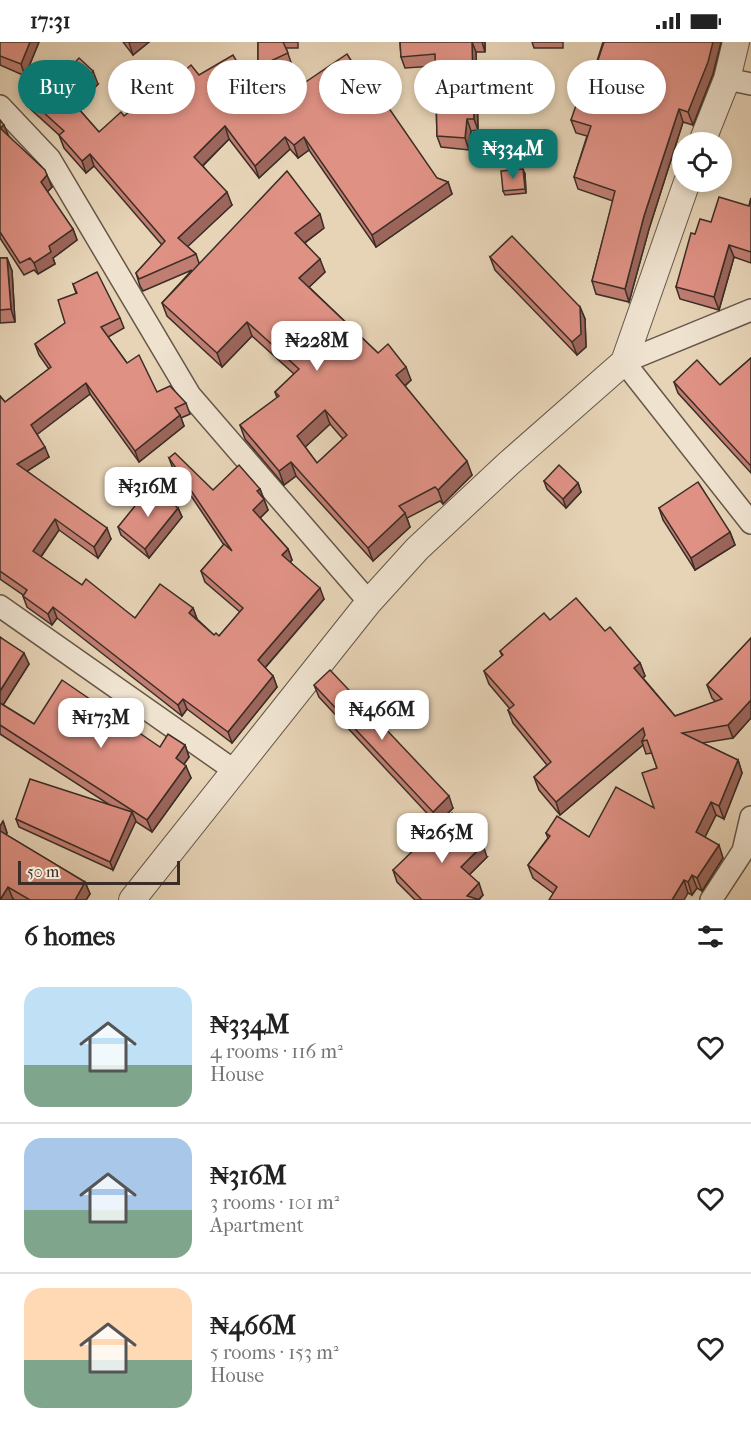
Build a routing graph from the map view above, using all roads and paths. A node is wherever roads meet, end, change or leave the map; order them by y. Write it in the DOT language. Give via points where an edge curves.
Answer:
graph roads {
  1 [pos="736,42"];
  2 [pos="739,81"];
  3 [pos="0,106"];
  4 [pos="708,132"];
  5 [pos="684,192"];
  6 [pos="751,310"];
  7 [pos="624,362"];
  8 [pos="751,523"];
  9 [pos="369,602"];
  10 [pos="0,606"];
  11 [pos="235,771"];
  12 [pos="751,818"];
  13 [pos="132,900"];
  14 [pos="711,900"];
  1 -- 2 [label="street"];
  2 -- 4 [label="street"];
  3 -- 9 [label="street" via="50,159 190,395"];
  5 -- 7 [label="street"];
  6 -- 7 [label="street"];
  7 -- 8 [label="street"];
  7 -- 9 [label="street" via="417,549"];
  9 -- 11 [label="street"];
  10 -- 11 [label="street"];
  11 -- 13 [label="street"];
  12 -- 14 [label="street" via="742,851"];
}
